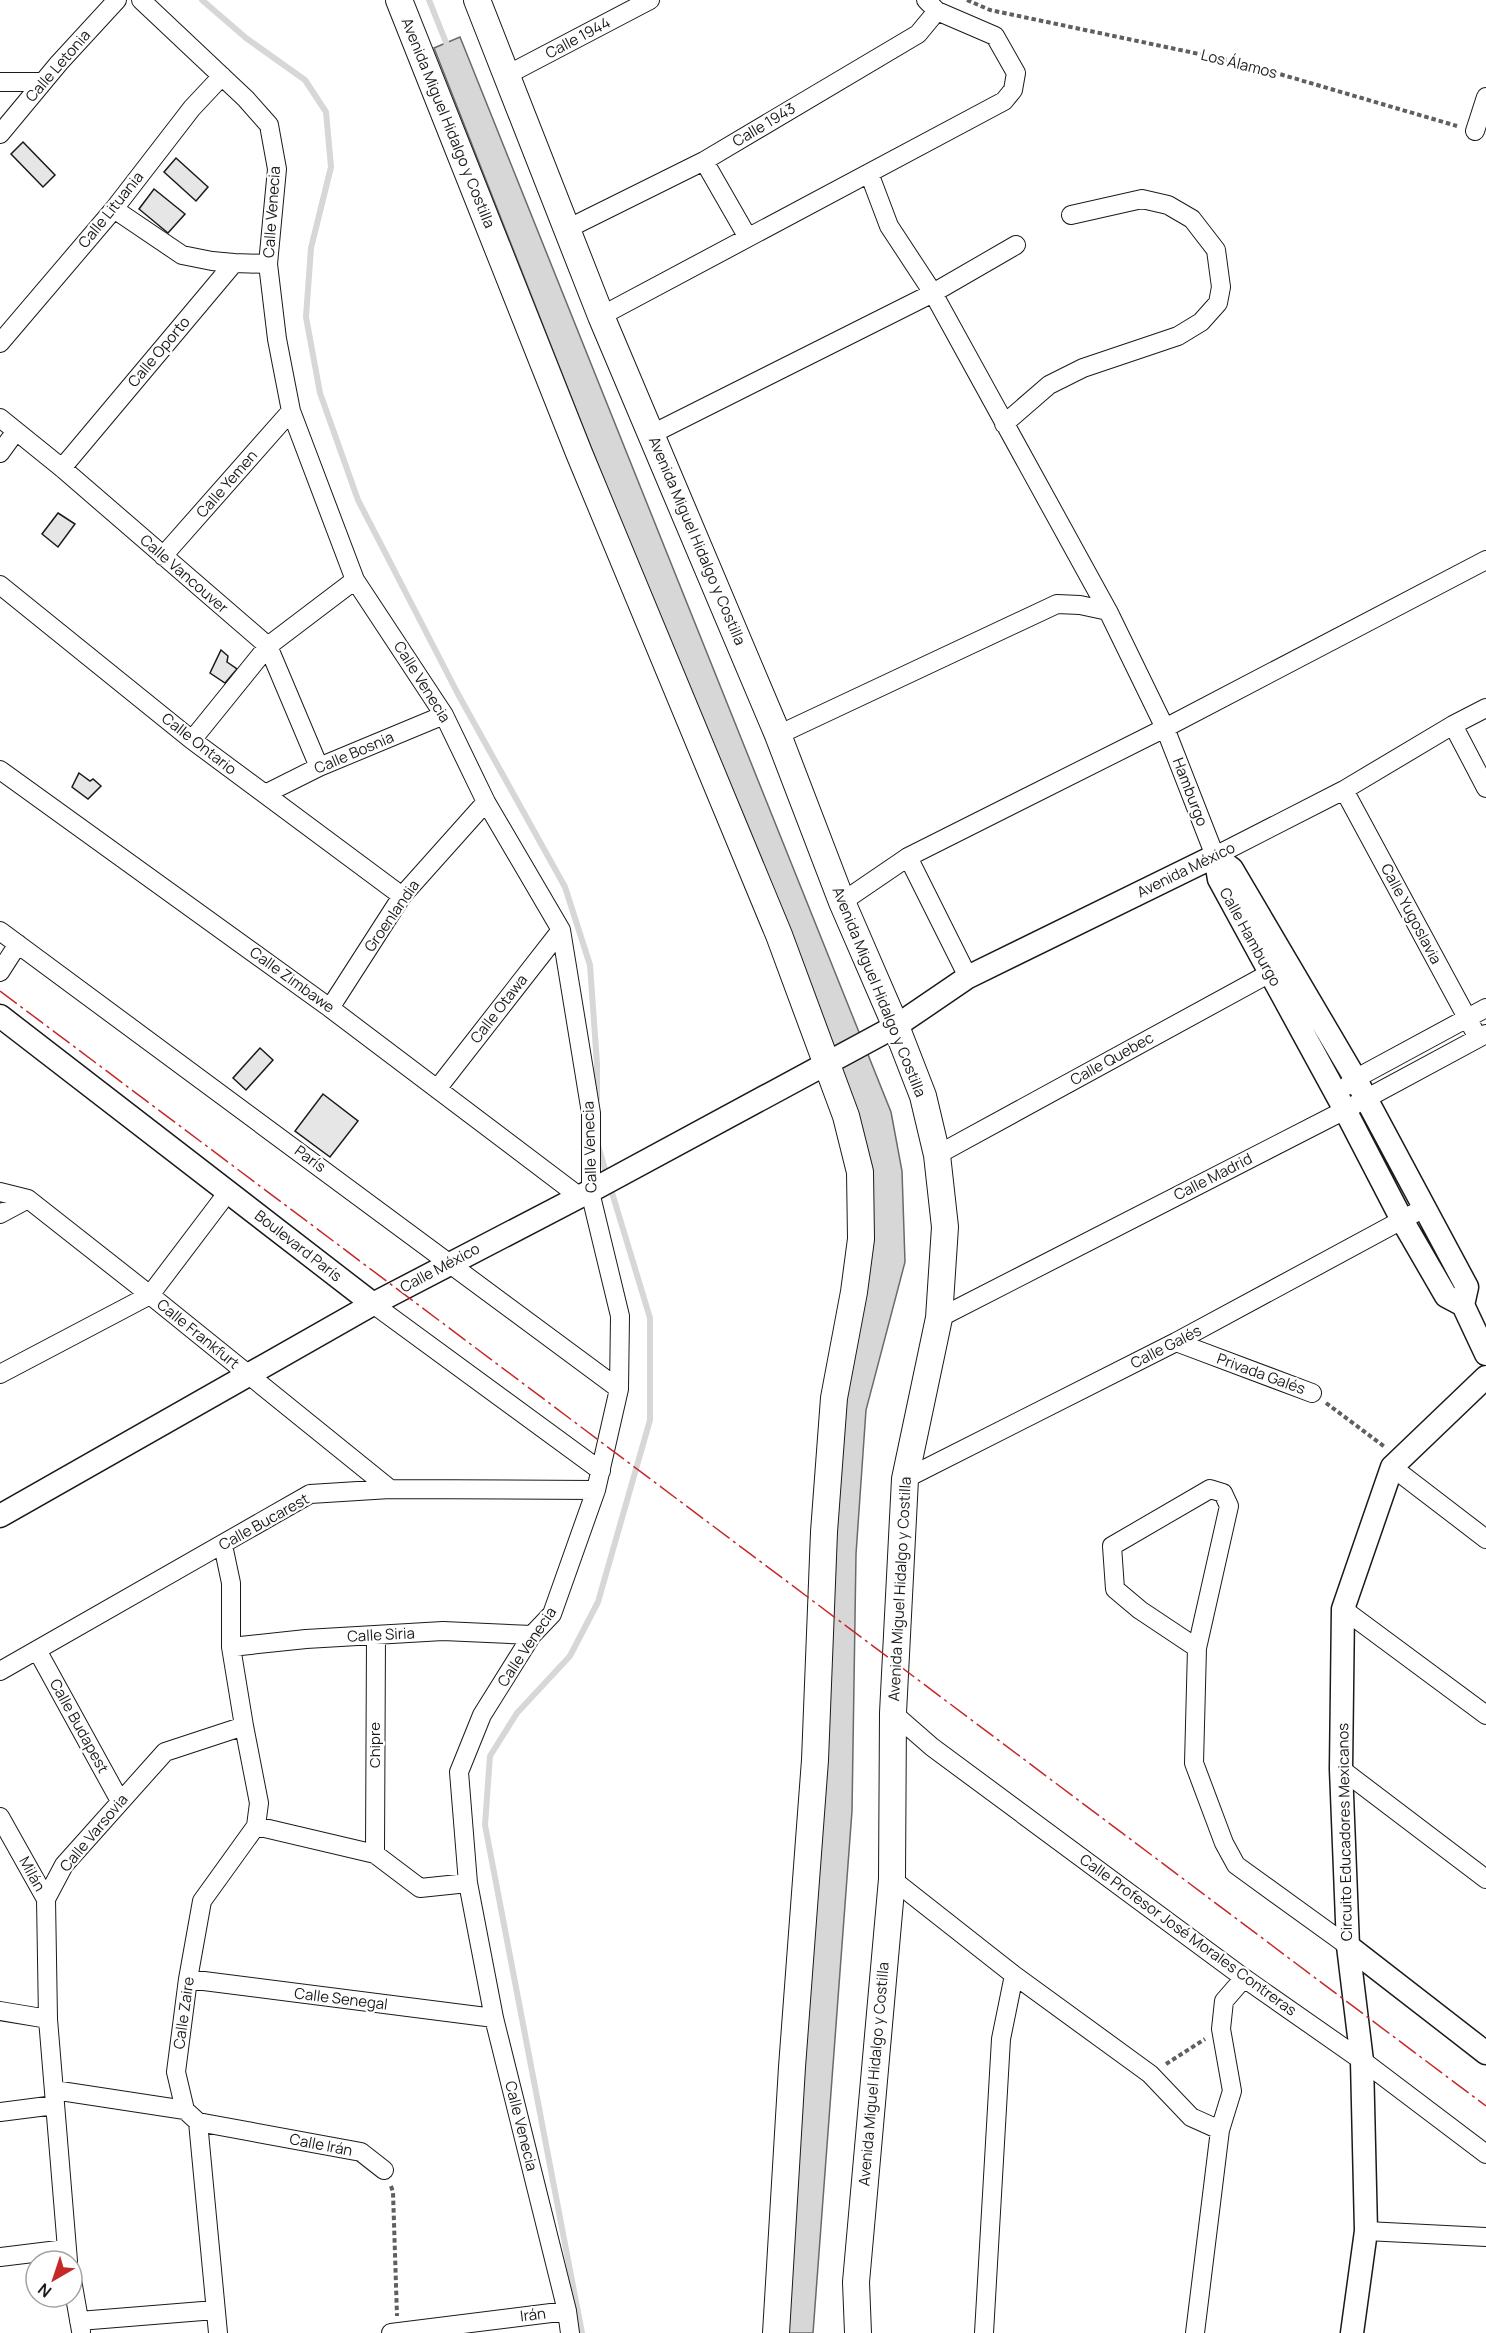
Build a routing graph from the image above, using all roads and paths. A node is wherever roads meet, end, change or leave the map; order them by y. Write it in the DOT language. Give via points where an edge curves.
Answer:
graph roads {
  1 [pos="117,0"];
  2 [pos="141,0"];
  3 [pos="399,0"];
  4 [pos="477,0"];
  5 [pos="650,0"];
  6 [pos="966,0"];
  7 [pos="932,6"];
  8 [pos="507,75"];
  9 [pos="222,76"];
  10 [pos="0,82"];
  11 [pos="42,82"];
  12 [pos="1486,97"];
  13 [pos="7,111"];
  14 [pos="1475,131"];
  15 [pos="0,134"];
  16 [pos="704,161"];
  17 [pos="869,172"];
  18 [pos="114,209"];
  19 [pos="1071,215"];
  20 [pos="567,229"];
  21 [pos="747,236"];
  22 [pos="1016,245"];
  23 [pos="234,263"];
  24 [pos="268,264"];
  25 [pos="933,293"];
  26 [pos="601,316"];
  27 [pos="0,343"];
  28 [pos="291,411"];
  29 [pos="0,418"];
  30 [pos="1004,424"];
  31 [pos="16,431"];
  32 [pos="652,434"];
  33 [pos="0,453"];
  34 [pos="62,468"];
  35 [pos="163,556"];
  36 [pos="1486,560"];
  37 [pos="355,580"];
  38 [pos="0,585"];
  39 [pos="1108,611"];
  40 [pos="268,646"];
  41 [pos="1486,708"];
  42 [pos="444,715"];
  43 [pos="1453,725"];
  44 [pos="1165,728"];
  45 [pos="778,735"];
  46 [pos="192,740"];
  47 [pos="319,767"];
  48 [pos="0,770"];
  49 [pos="1486,788"];
  50 [pos="1344,790"];
  51 [pos="265,794"];
  52 [pos="486,802"];
  53 [pos="1215,856"];
  54 [pos="908,857"];
  55 [pos="402,896"];
  56 [pos="842,902"];
  57 [pos="561,930"];
  58 [pos="0,931"];
  59 [pos="18,944"];
  60 [pos="1279,968"];
  61 [pos="0,972"];
  62 [pos="968,977"];
  63 [pos="330,1008"];
  64 [pos="1486,1008"];
  65 [pos="0,1016"];
  66 [pos="1467,1018"];
  67 [pos="891,1029"];
  68 [pos="1482,1036"];
  69 [pos="828,1063"];
  70 [pos="1355,1078"];
  71 [pos="437,1089"];
  72 [pos="1366,1099"];
  73 [pos="1341,1103"];
  74 [pos="937,1155"];
  75 [pos="0,1192"];
  76 [pos="228,1192"];
  77 [pos="590,1192"];
  78 [pos="28,1199"];
  79 [pos="1424,1208"];
  80 [pos="0,1215"];
  81 [pos="1402,1220"];
  82 [pos="450,1263"];
  83 [pos="150,1295"];
  84 [pos="373,1304"];
  85 [pos="1463,1305"];
  86 [pos="939,1318"];
  87 [pos="1176,1342"];
  88 [pos="1486,1354"];
  89 [pos="0,1374"];
  90 [pos="248,1375"];
  91 [pos="1486,1377"];
  92 [pos="619,1389"];
  93 [pos="1312,1393"];
  94 [pos="1396,1463"];
  95 [pos="601,1471"];
  96 [pos="905,1479"];
  97 [pos="390,1489"];
  98 [pos="596,1490"];
  99 [pos="0,1516"];
  100 [pos="1486,1539"];
  101 [pos="223,1545"];
  102 [pos="1343,1609"];
  103 [pos="532,1635"];
  104 [pos="376,1636"];
  105 [pos="231,1647"];
  106 [pos="1197,1648"];
  107 [pos="37,1650"];
  108 [pos="0,1671"];
  109 [pos="893,1713"];
  110 [pos="1486,1715"];
  111 [pos="244,1726"];
  112 [pos="1341,1769"];
  113 [pos="120,1802"];
  114 [pos="0,1817"];
  115 [pos="256,1826"];
  116 [pos="375,1854"];
  117 [pos="892,1879"];
  118 [pos="1486,1879"];
  119 [pos="468,1883"];
  120 [pos="46,1899"];
  121 [pos="1348,1946"];
  122 [pos="1014,1975"];
  123 [pos="1244,1978"];
  124 [pos="188,1979"];
  125 [pos="0,2011"];
  126 [pos="494,2018"];
  127 [pos="48,2019"];
  128 [pos="1221,2029"];
  129 [pos="1486,2053"];
  130 [pos="1362,2061"];
  131 [pos="1150,2074"];
  132 [pos="54,2097"];
  133 [pos="0,2112"];
  134 [pos="191,2116"];
  135 [pos="1220,2130"];
  136 [pos="1486,2154"];
  137 [pos="384,2169"];
  138 [pos="1366,2231"];
  139 [pos="1486,2237"];
  140 [pos="67,2249"];
  141 [pos="24,2256"];
  142 [pos="0,2257"];
  143 [pos="77,2309"];
  144 [pos="215,2310"];
  145 [pos="567,2311"];
  146 [pos="80,2327"];
  147 [pos="394,2332"];
  148 [pos="218,2333"];
  149 [pos="570,2333"];
  150 [pos="776,2333"];
  151 [pos="858,2333"];
  152 [pos="984,2333"];
  153 [pos="1195,2333"];
  154 [pos="1352,2333"];
  1 -- 11 [label="street, Calle Letonia"];
  2 -- 9 [label="street, Calle Venecia"];
  3 -- 69 [label="main road, Avenida Miguel Hidalgo y Costilla"];
  4 -- 8 [label="main road, Avenida Miguel Hidalgo y Costilla"];
  5 -- 8 [label="street, Calle 1944"];
  6 -- 14 [label="path, Los Álamos" via="990,10 1242,63"];
  7 -- 16 [label="street, Calle 1943" via="918,34"];
  7 -- 17 [label="street" via="996,36 1016,73 1013,90 1004,101"];
  8 -- 20 [label="main road, Avenida Miguel Hidalgo y Costilla"];
  9 -- 18 [label="street, Calle Lituania" via="192,108"];
  9 -- 24 [label="street, Calle Venecia" via="269,125 277,169"];
  10 -- 11 [label="street"];
  11 -- 13 [label="street, Calle Letonia"];
  12 -- 14 [label="street"];
  13 -- 15 [label="street, Calle Letonia"];
  16 -- 20 [label="street, Calle 1943"];
  16 -- 21 [label="street"];
  17 -- 21 [label="street"];
  17 -- 25 [label="street, Hamburgo" via="889,226"];
  18 -- 23 [label="street" via="182,255"];
  18 -- 27 [label="street, Calle Lituania"];
  19 -- 30 [label="street" via="1142,199 1168,205 1192,219 1216,250 1221,287 1218,303 1201,322 1178,336 1083,368 1048,385"];
  20 -- 26 [label="main road, Avenida Miguel Hidalgo y Costilla"];
  21 -- 26 [label="street"];
  22 -- 25 [label="street"];
  23 -- 24 [label="street"];
  23 -- 34 [label="street, Calle Oporto"];
  24 -- 28 [label="street, Calle Venecia"];
  25 -- 30 [label="street, Hamburgo"];
  25 -- 32 [label="street"];
  26 -- 32 [label="main road, Avenida Miguel Hidalgo y Costilla"];
  28 -- 35 [label="street, Calle Yemen"];
  28 -- 37 [label="street, Calle Venecia"];
  29 -- 31 [label="street, Calle Vancouver"];
  30 -- 39 [label="street, Hamburgo"];
  31 -- 33 [label="street"];
  31 -- 34 [label="street, Calle Vancouver"];
  32 -- 45 [label="main road, Avenida Miguel Hidalgo y Costilla"];
  34 -- 35 [label="street, Calle Vancouver"];
  35 -- 40 [label="street, Calle Vancouver"];
  36 -- 44 [label="street"];
  37 -- 40 [label="street"];
  37 -- 42 [label="street, Calle Venecia"];
  38 -- 46 [label="street, Calle Ontario"];
  39 -- 44 [label="street, Hamburgo"];
  39 -- 45 [label="street" via="1057,604"];
  40 -- 46 [label="street"];
  40 -- 47 [label="street, Calle Vancouver"];
  41 -- 43 [label="street, Avenida México"];
  42 -- 47 [label="street, Calle Bosnia"];
  42 -- 52 [label="street, Calle Venecia"];
  43 -- 49 [label="street"];
  43 -- 50 [label="street, Avenida México"];
  44 -- 53 [label="street, Hamburgo"];
  44 -- 54 [label="street"];
  45 -- 56 [label="main road, Avenida Miguel Hidalgo y Costilla"];
  46 -- 51 [label="street, Calle Ontario"];
  47 -- 51 [label="street, Calle Bosnia"];
  48 -- 63 [label="street, Calle Zimbawe"];
  50 -- 53 [label="street, Avenida México"];
  50 -- 66 [label="street, Calle Yugoslavia"];
  51 -- 55 [label="street, Calle Ontario"];
  52 -- 55 [label="street, Groenlandia"];
  52 -- 57 [label="street, Calle Venecia"];
  53 -- 60 [label="street, Calle Hamburgo" via="1219,879"];
  53 -- 62 [label="street, Avenida México"];
  54 -- 56 [label="street"];
  54 -- 62 [label="street"];
  55 -- 63 [label="street, Groenlandia"];
  56 -- 67 [label="main road, Avenida Miguel Hidalgo y Costilla"];
  57 -- 71 [label="street, Calle Otawa"];
  57 -- 77 [label="street, Calle Venecia" via="591,1113"];
  58 -- 59 [label="street, París"];
  59 -- 61 [label="street"];
  59 -- 82 [label="street, París"];
  60 -- 70 [label="street, Calle Hamburgo"];
  60 -- 73 [label="street, Calle Hamburgo"];
  60 -- 74 [label="street, Calle Quebec"];
  62 -- 67 [label="street, Avenida México"];
  63 -- 71 [label="street, Calle Zimbawe"];
  64 -- 66 [label="street, Calle Madrid"];
  65 -- 76 [label="street, Boulevard París"];
  66 -- 68 [label="street, Calle Yugoslavia"];
  66 -- 70 [label="street, Calle Madrid"];
  67 -- 69 [label="street, Calle México"];
  67 -- 74 [label="main road, Avenida Miguel Hidalgo y Costilla" via="923,1096"];
  68 -- 72 [label="street, Calle Madrid"];
  69 -- 77 [label="street, Calle México"];
  69 -- 150 [label="main road, Avenida Miguel Hidalgo y Costilla" via="860,1172 861,1239 834,1398 815,1760"];
  70 -- 72 [label="street, Calle Hamburgo"];
  70 -- 73 [label="street, Calle Madrid"];
  71 -- 77 [label="street, Calle Zimbawe"];
  72 -- 73 [label="street, Calle Madrid"];
  72 -- 79 [label="street, Calle Hamburgo"];
  73 -- 81 [label="street, Calle Hamburgo"];
  73 -- 86 [label="street, Calle Madrid"];
  74 -- 86 [label="main road, Avenida Miguel Hidalgo y Costilla" via="945,1227"];
  75 -- 78 [label="street, Calle Frankfurt"];
  76 -- 83 [label="street"];
  76 -- 84 [label="street, Boulevard París"];
  77 -- 82 [label="street, Calle México"];
  77 -- 92 [label="street, Calle Venecia" via="620,1316"];
  78 -- 80 [label="street"];
  78 -- 83 [label="street, Calle Frankfurt"];
  79 -- 81 [label="street, Calle Galés"];
  79 -- 85 [label="street, Calle Hamburgo" via="1467,1287"];
  81 -- 85 [label="street, Calle Hamburgo" via="1446,1296"];
  81 -- 87 [label="street, Calle Galés"];
  82 -- 84 [label="street, Calle México"];
  82 -- 92 [label="street, París"];
  83 -- 89 [label="street"];
  83 -- 90 [label="street, Calle Frankfurt"];
  84 -- 90 [label="street, Calle México"];
  84 -- 95 [label="street, Boulevard París"];
  85 -- 88 [label="street, Calle Hamburgo"];
  86 -- 96 [label="main road, Avenida Miguel Hidalgo y Costilla"];
  87 -- 93 [label="street, Privada Galés"];
  87 -- 96 [label="street, Calle Galés"];
  90 -- 97 [label="street, Calle Frankfurt"];
  90 -- 99 [label="street, Calle México"];
  91 -- 94 [label="street, Circuito Educadores Mexicanos"];
  92 -- 95 [label="street, Calle Venecia"];
  93 -- 94 [label="path"];
  94 -- 100 [label="street"];
  94 -- 102 [label="street, Circuito Educadores Mexicanos"];
  95 -- 98 [label="street, Calle Venecia"];
  96 -- 109 [label="main road, Avenida Miguel Hidalgo y Costilla"];
  97 -- 98 [label="street, Calle Bucarest"];
  97 -- 101 [label="street, Calle Bucarest" via="310,1494"];
  98 -- 103 [label="street, Calle Venecia" via="552,1614"];
  101 -- 105 [label="street" via="231,1583"];
  101 -- 107 [label="street, Calle Bucarest"];
  102 -- 110 [label="street"];
  102 -- 112 [label="street, Circuito Educadores Mexicanos"];
  103 -- 104 [label="street, Calle Siria" via="443,1631"];
  103 -- 119 [label="street, Calle Venecia" via="482,1715 459,1772"];
  104 -- 105 [label="street, Calle Siria"];
  104 -- 116 [label="street, Chipre"];
  105 -- 111 [label="street"];
  106 -- 106 [label="street" via="1115,1589 1112,1546 1210,1489 1223,1493 1229,1506"];
  106 -- 121 [label="street" via="1194,1763 1224,1843 1236,1865"];
  107 -- 108 [label="street, Calle Bucarest"];
  107 -- 113 [label="street, Calle Budapest"];
  109 -- 117 [label="main road, Avenida Miguel Hidalgo y Costilla"];
  109 -- 123 [label="street, Calle Profesor José Morales Contreras" via="932,1747"];
  111 -- 113 [label="street, Calle Varsovia" via="165,1752"];
  111 -- 115 [label="street" via="260,1803"];
  112 -- 118 [label="street"];
  112 -- 121 [label="street, Circuito Educadores Mexicanos"];
  113 -- 120 [label="street, Calle Varsovia" via="64,1865"];
  114 -- 120 [label="street, Milán"];
  115 -- 116 [label="street"];
  115 -- 124 [label="street, Calle Zaire" via="202,1901"];
  116 -- 119 [label="street" via="420,1888"];
  117 -- 122 [label="street"];
  117 -- 151 [label="main road, Avenida Miguel Hidalgo y Costilla" via="856,2282"];
  119 -- 126 [label="street, Calle Venecia"];
  120 -- 127 [label="street, Calle Varsovia"];
  121 -- 129 [label="street"];
  121 -- 130 [label="street, Circuito Educadores Mexicanos"];
  122 -- 131 [label="street"];
  122 -- 152 [label="street" via="1001,2039"];
  123 -- 128 [label="street" via="1224,2001"];
  123 -- 130 [label="street, Calle Profesor José Morales Contreras"];
  124 -- 126 [label="street, Calle Senegal"];
  124 -- 134 [label="street, Calle Zaire" via="176,2072"];
  125 -- 127 [label="street"];
  126 -- 145 [label="street, Calle Venecia"];
  127 -- 132 [label="street, Calle Varsovia"];
  128 -- 131 [label="path"];
  128 -- 135 [label="street" via="1232,2091"];
  130 -- 136 [label="street, Calle Profesor José Morales Contreras"];
  130 -- 138 [label="street, Circuito Educadores Mexicanos"];
  131 -- 135 [label="street" via="1191,2117"];
  132 -- 133 [label="street, Calle Irán"];
  132 -- 134 [label="street, Calle Irán"];
  132 -- 140 [label="street, Calle Varsovia"];
  134 -- 137 [label="street, Calle Irán" via="361,2152"];
  134 -- 144 [label="street, Calle Zaire"];
  135 -- 153 [label="street"];
  137 -- 147 [label="path" via="393,2192"];
  138 -- 139 [label="street"];
  138 -- 154 [label="street, Circuito Educadores Mexicanos"];
  141 -- 142 [label="street"];
  143 -- 146 [label="street"];
  144 -- 146 [label="street"];
  144 -- 148 [label="street, Calle Zaire"];
  145 -- 147 [label="street, Irán"];
  145 -- 149 [label="street, Calle Venecia"];
}
